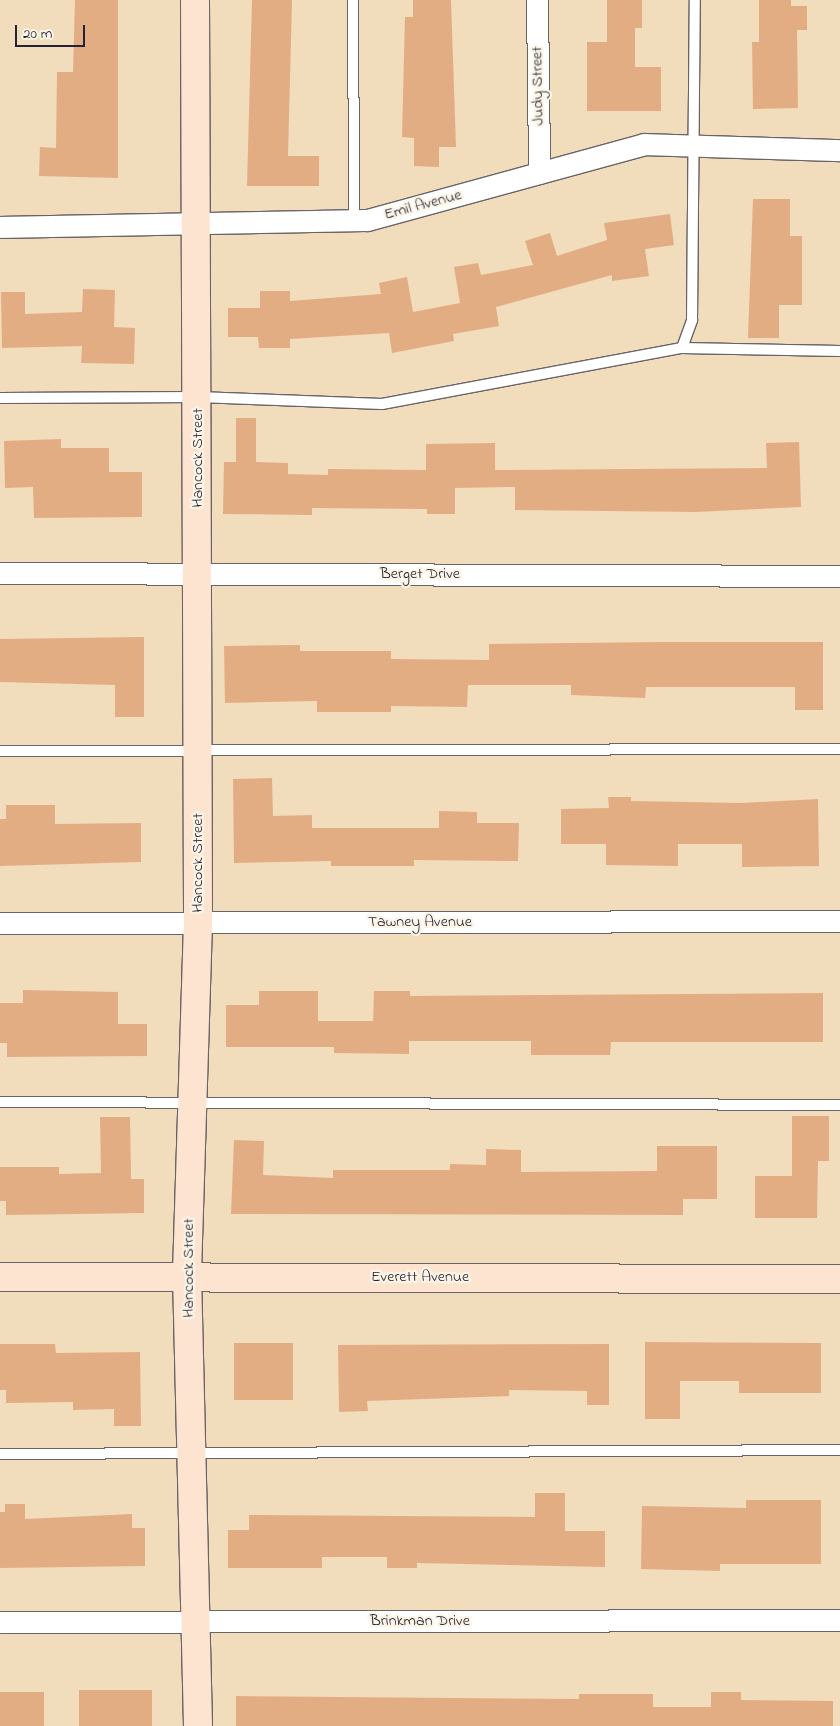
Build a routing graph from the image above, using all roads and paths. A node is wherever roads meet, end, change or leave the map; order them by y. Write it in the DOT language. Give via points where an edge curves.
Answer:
graph roads {
  1 [pos="195,0"];
  2 [pos="353,0"];
  3 [pos="537,0"];
  4 [pos="695,0"];
  5 [pos="695,145"];
  6 [pos="840,150"];
  7 [pos="539,173"];
  8 [pos="354,220"];
  9 [pos="198,223"];
  10 [pos="0,227"];
  11 [pos="682,348"];
  12 [pos="840,351"];
  13 [pos="198,397"];
  14 [pos="0,398"];
  15 [pos="0,573"];
  16 [pos="198,573"];
  17 [pos="840,576"];
  18 [pos="840,749"];
  19 [pos="0,752"];
  20 [pos="198,753"];
  21 [pos="840,922"];
  22 [pos="0,923"];
  23 [pos="198,923"];
  24 [pos="0,1102"];
  25 [pos="193,1102"];
  26 [pos="840,1105"];
  27 [pos="187,1275"];
  28 [pos="0,1276"];
  29 [pos="840,1279"];
  30 [pos="840,1450"];
  31 [pos="0,1454"];
  32 [pos="193,1456"];
  33 [pos="840,1620"];
  34 [pos="198,1621"];
  35 [pos="0,1622"];
  36 [pos="198,1726"];
  1 -- 9 [label="street, Hancock Street"];
  2 -- 8 [label="lane"];
  3 -- 7 [label="street, Judy Street"];
  4 -- 5 [label="lane"];
  5 -- 6 [label="street, Emil Avenue"];
  5 -- 7 [label="street, Emil Avenue" via="644,144"];
  5 -- 11 [label="lane" via="692,320"];
  7 -- 8 [label="street, Emil Avenue"];
  8 -- 9 [label="street, Emil Avenue"];
  9 -- 10 [label="street, Emil Avenue"];
  9 -- 13 [label="street, Hancock Street"];
  11 -- 12 [label="lane"];
  11 -- 13 [label="lane" via="382,404"];
  13 -- 14 [label="lane"];
  13 -- 16 [label="street, Hancock Street"];
  15 -- 16 [label="street, Berget Drive"];
  16 -- 17 [label="street, Berget Drive"];
  16 -- 20 [label="street, Hancock Street"];
  18 -- 20 [label="lane"];
  19 -- 20 [label="lane"];
  20 -- 23 [label="street, Hancock Street"];
  21 -- 23 [label="street, Tawney Avenue"];
  22 -- 23 [label="street, Tawney Avenue"];
  23 -- 25 [label="street, Hancock Street"];
  24 -- 25 [label="lane"];
  25 -- 26 [label="lane"];
  25 -- 27 [label="street, Hancock Street"];
  27 -- 28 [label="street, Everett Avenue"];
  27 -- 29 [label="street, Everett Avenue"];
  27 -- 32 [label="street, Hancock Street"];
  30 -- 32 [label="lane"];
  31 -- 32 [label="lane"];
  32 -- 34 [label="street, Hancock Street"];
  33 -- 34 [label="street, Brinkman Drive"];
  34 -- 35 [label="street, Brinkman Drive"];
  34 -- 36 [label="street, Hancock Street"];
}
